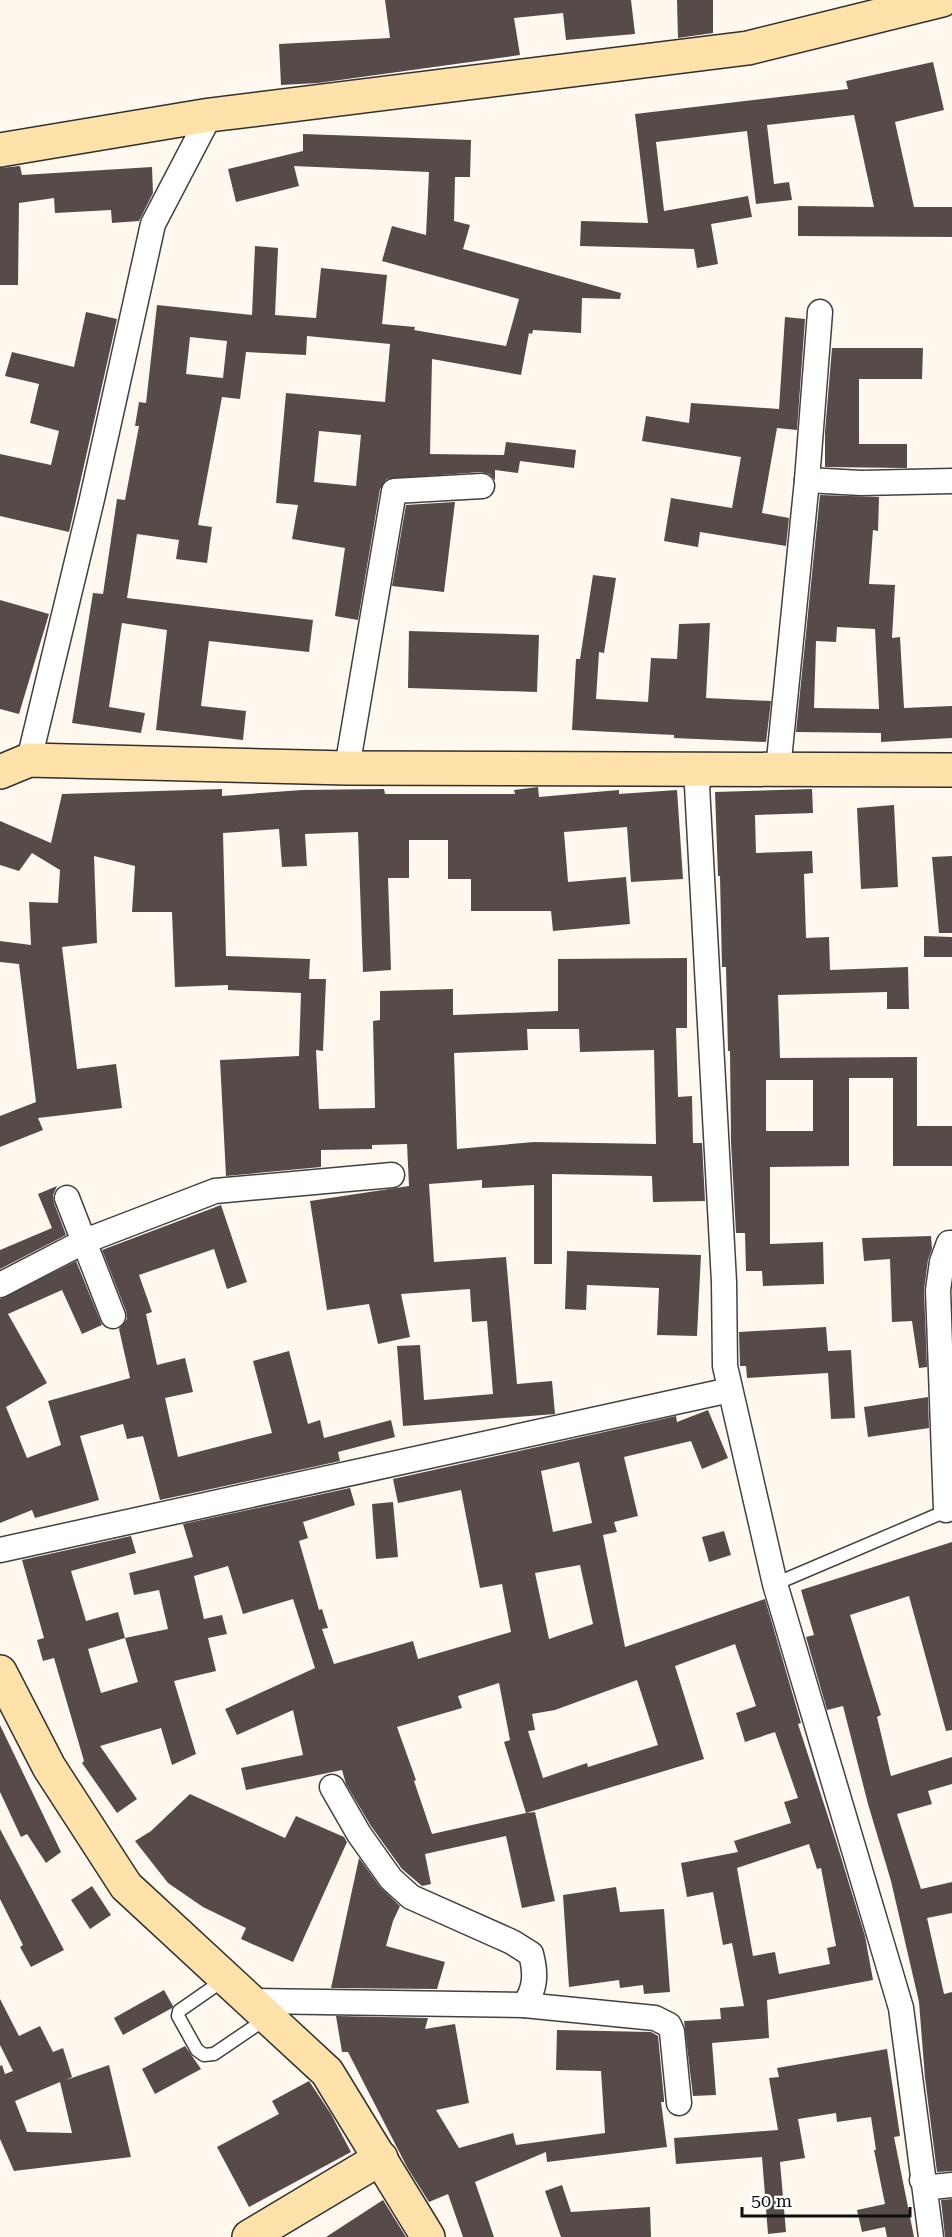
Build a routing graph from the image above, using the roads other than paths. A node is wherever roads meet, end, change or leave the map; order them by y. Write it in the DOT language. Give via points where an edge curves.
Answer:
graph roads {
  1 [pos="942,0"];
  2 [pos="210,115"];
  3 [pos="0,150"];
  4 [pos="820,312"];
  5 [pos="807,480"];
  6 [pos="952,481"];
  7 [pos="482,486"];
  8 [pos="15,766"];
  9 [pos="347,768"];
  10 [pos="704,768"];
  11 [pos="778,770"];
  12 [pos="952,770"];
  13 [pos="392,1175"];
  14 [pos="67,1198"];
  15 [pos="85,1241"];
  16 [pos="952,1243"];
  17 [pos="0,1285"];
  18 [pos="113,1316"];
  19 [pos="730,1390"];
  20 [pos="949,1509"];
  21 [pos="0,1550"];
  22 [pos="775,1584"];
  23 [pos="0,1672"];
  24 [pos="332,1787"];
  25 [pos="226,1978"];
  26 [pos="524,2005"];
  27 [pos="260,2009"];
  28 [pos="679,2103"];
  29 [pos="381,2158"];
  30 [pos="922,2180"];
  31 [pos="952,2185"];
  32 [pos="249,2237"];
  33 [pos="428,2237"];
  34 [pos="931,2237"];
  1 -- 2 [label="street" via="748,48"];
  2 -- 3 [label="street"];
  2 -- 8 [label="street" via="153,224 92,499"];
  4 -- 5 [label="street"];
  5 -- 6 [label="street"];
  5 -- 11 [label="street"];
  7 -- 9 [label="street" via="394,491"];
  8 -- 9 [label="street"];
  9 -- 10 [label="street"];
  10 -- 11 [label="street"];
  10 -- 19 [label="street" via="697,786 724,1282 725,1366"];
  11 -- 12 [label="street"];
  13 -- 15 [label="street" via="215,1191"];
  14 -- 15 [label="street"];
  15 -- 17 [label="street"];
  15 -- 18 [label="street"];
  16 -- 20 [label="street" via="942,1262 938,1290"];
  19 -- 21 [label="street"];
  19 -- 22 [label="street"];
  20 -- 22 [label="lane"];
  22 -- 30 [label="street" via="901,2008"];
  23 -- 25 [label="street" via="49,1767 126,1886"];
  24 -- 26 [label="street" via="391,1879 411,1897 531,1954 536,1972 531,1996"];
  25 -- 27 [label="street"];
  25 -- 27 [label="lane" via="179,2011 178,2016 197,2050 204,2055 213,2054"];
  26 -- 27 [label="street"];
  26 -- 28 [label="street" via="662,2020 672,2032"];
  27 -- 29 [label="street" via="327,2072"];
  29 -- 32 [label="street"];
  29 -- 33 [label="street"];
  30 -- 31 [label="street" via="932,2187"];
  30 -- 34 [label="street"];
}
